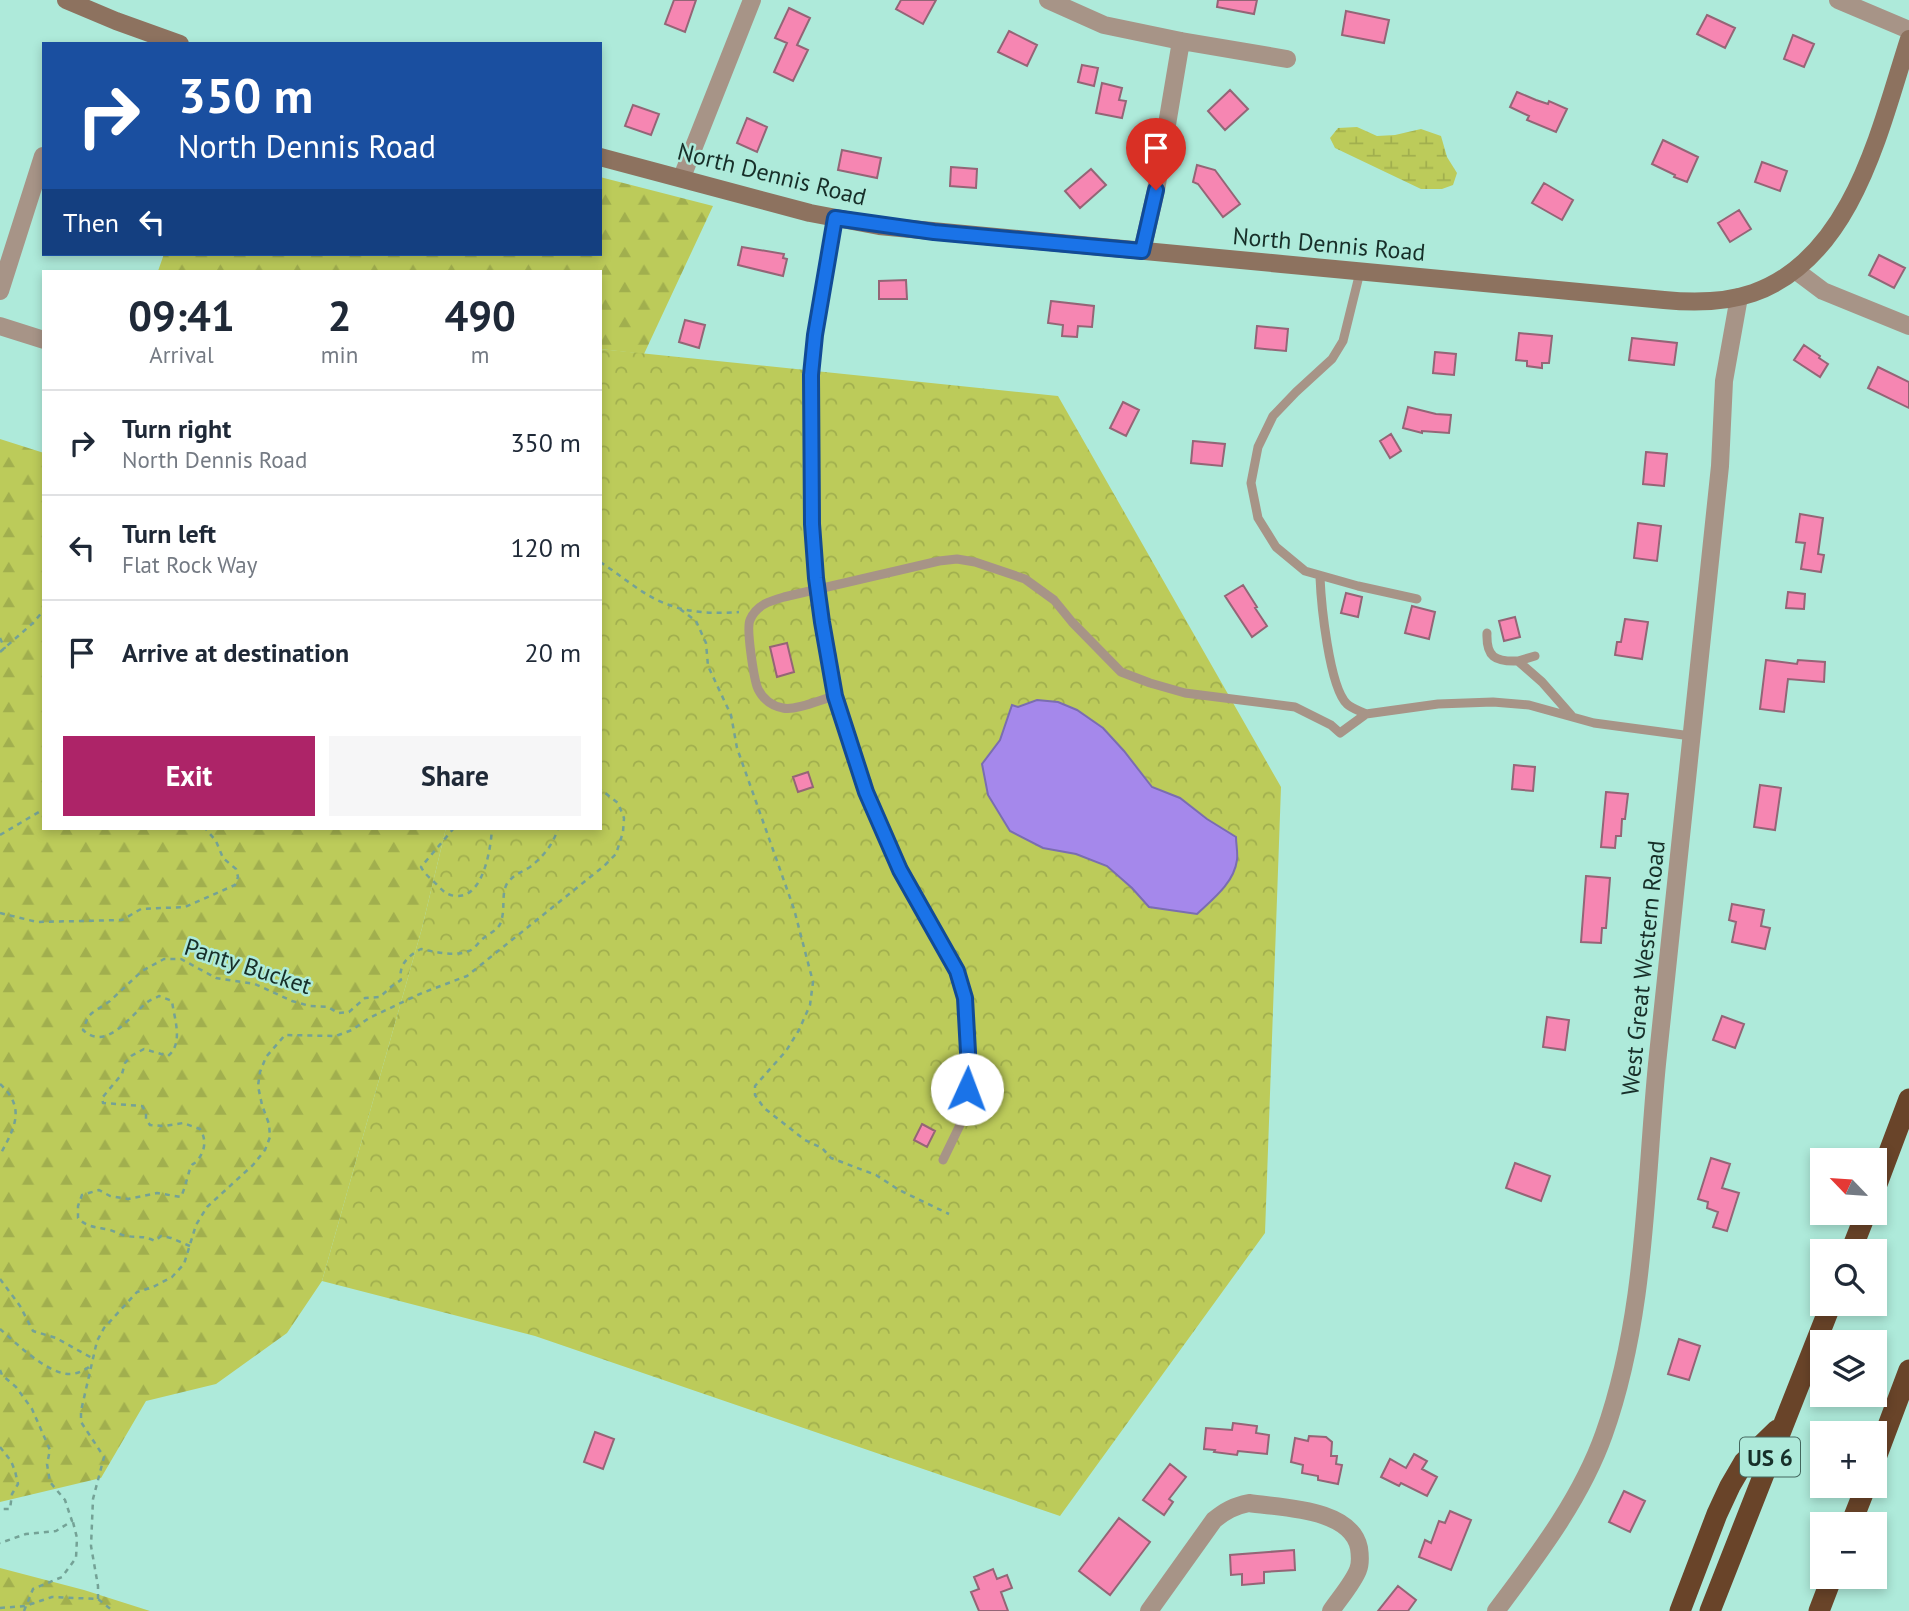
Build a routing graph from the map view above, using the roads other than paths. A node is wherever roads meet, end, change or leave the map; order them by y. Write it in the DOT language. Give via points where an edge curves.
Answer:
graph roads {
  1 [pos="66,0"];
  2 [pos="752,0"];
  3 [pos="1048,0"];
  4 [pos="1838,0"];
  5 [pos="1909,30"];
  6 [pos="1909,39"];
  7 [pos="1181,41"];
  8 [pos="174,42"];
  9 [pos="1287,59"];
  10 [pos="602,157"];
  11 [pos="42,159"];
  12 [pos="682,177"];
  13 [pos="835,218"];
  14 [pos="1142,251"];
  15 [pos="1795,270"];
  16 [pos="1360,272"];
  17 [pos="0,291"];
  18 [pos="1739,297"];
  19 [pos="0,326"];
  20 [pos="1909,326"];
  21 [pos="42,339"];
  22 [pos="1320,577"];
  23 [pos="818,589"];
  24 [pos="1417,599"];
  25 [pos="1487,633"];
  26 [pos="1535,656"];
  27 [pos="1518,662"];
  28 [pos="835,696"];
  29 [pos="1366,714"];
  30 [pos="1572,716"];
  31 [pos="1691,736"];
  32 [pos="1909,1099"];
  33 [pos="1887,1157"];
  34 [pos="943,1160"];
  35 [pos="1826,1316"];
  36 [pos="1909,1370"];
  37 [pos="1782,1426"];
  38 [pos="1887,1429"];
  39 [pos="1827,1589"];
  40 [pos="1149,1611"];
  41 [pos="1331,1611"];
  42 [pos="1496,1611"];
  43 [pos="1680,1611"];
  44 [pos="1710,1611"];
  45 [pos="1819,1611"];
  1 -- 8 [label="main road"];
  2 -- 12 [label="street"];
  3 -- 7 [label="street" via="1104,25"];
  4 -- 5 [label="street"];
  6 -- 15 [label="main road, North Dennis Road" via="1855,191 1826,239"];
  7 -- 9 [label="street"];
  7 -- 14 [label="street"];
  10 -- 12 [label="main road, North Dennis Road"];
  11 -- 17 [label="street"];
  12 -- 13 [label="main road, North Dennis Road"];
  13 -- 14 [label="main road, North Dennis Road"];
  13 -- 23 [label="lane" via="811,375 812,524"];
  14 -- 16 [label="main road, North Dennis Road"];
  15 -- 18 [label="main road, North Dennis Road"];
  15 -- 20 [label="street" via="1824,291"];
  16 -- 18 [label="main road, North Dennis Road" via="1686,302"];
  16 -- 22 [label="lane" via="1343,341 1332,359 1273,416 1258,447 1251,483 1258,519 1276,547"];
  18 -- 31 [label="street, West Great Western Road" via="1724,381 1719,480"];
  19 -- 21 [label="street"];
  22 -- 24 [label="lane"];
  22 -- 29 [label="lane" via="1324,629 1339,693 1347,705"];
  23 -- 28 [label="lane"];
  23 -- 28 [label="lane" via="766,601 750,619 748,629 758,688 769,703 790,709"];
  23 -- 29 [label="lane" via="939,561 975,562 1025,579 1054,600 1121,672 1185,693 1295,707 1340,733"];
  25 -- 27 [label="lane" via="1490,654"];
  26 -- 27 [label="lane"];
  27 -- 30 [label="lane"];
  28 -- 34 [label="lane" via="866,792 900,870 957,971 965,998 967,1089 960,1125"];
  29 -- 30 [label="lane" via="1493,702 1530,705"];
  30 -- 31 [label="lane"];
  31 -- 42 [label="street, West Great Western Road" via="1640,1258 1623,1368 1604,1434 1583,1482"];
  32 -- 33 [label="highway"];
  35 -- 37 [label="highway, US 6"];
  36 -- 38 [label="highway"];
  37 -- 43 [label="highway" via="1744,1462 1730,1486"];
  37 -- 44 [label="highway, US 6"];
  39 -- 45 [label="highway"];
  40 -- 41 [label="street" via="1214,1520 1249,1503 1318,1514 1339,1521 1355,1535 1358,1570"];
}
